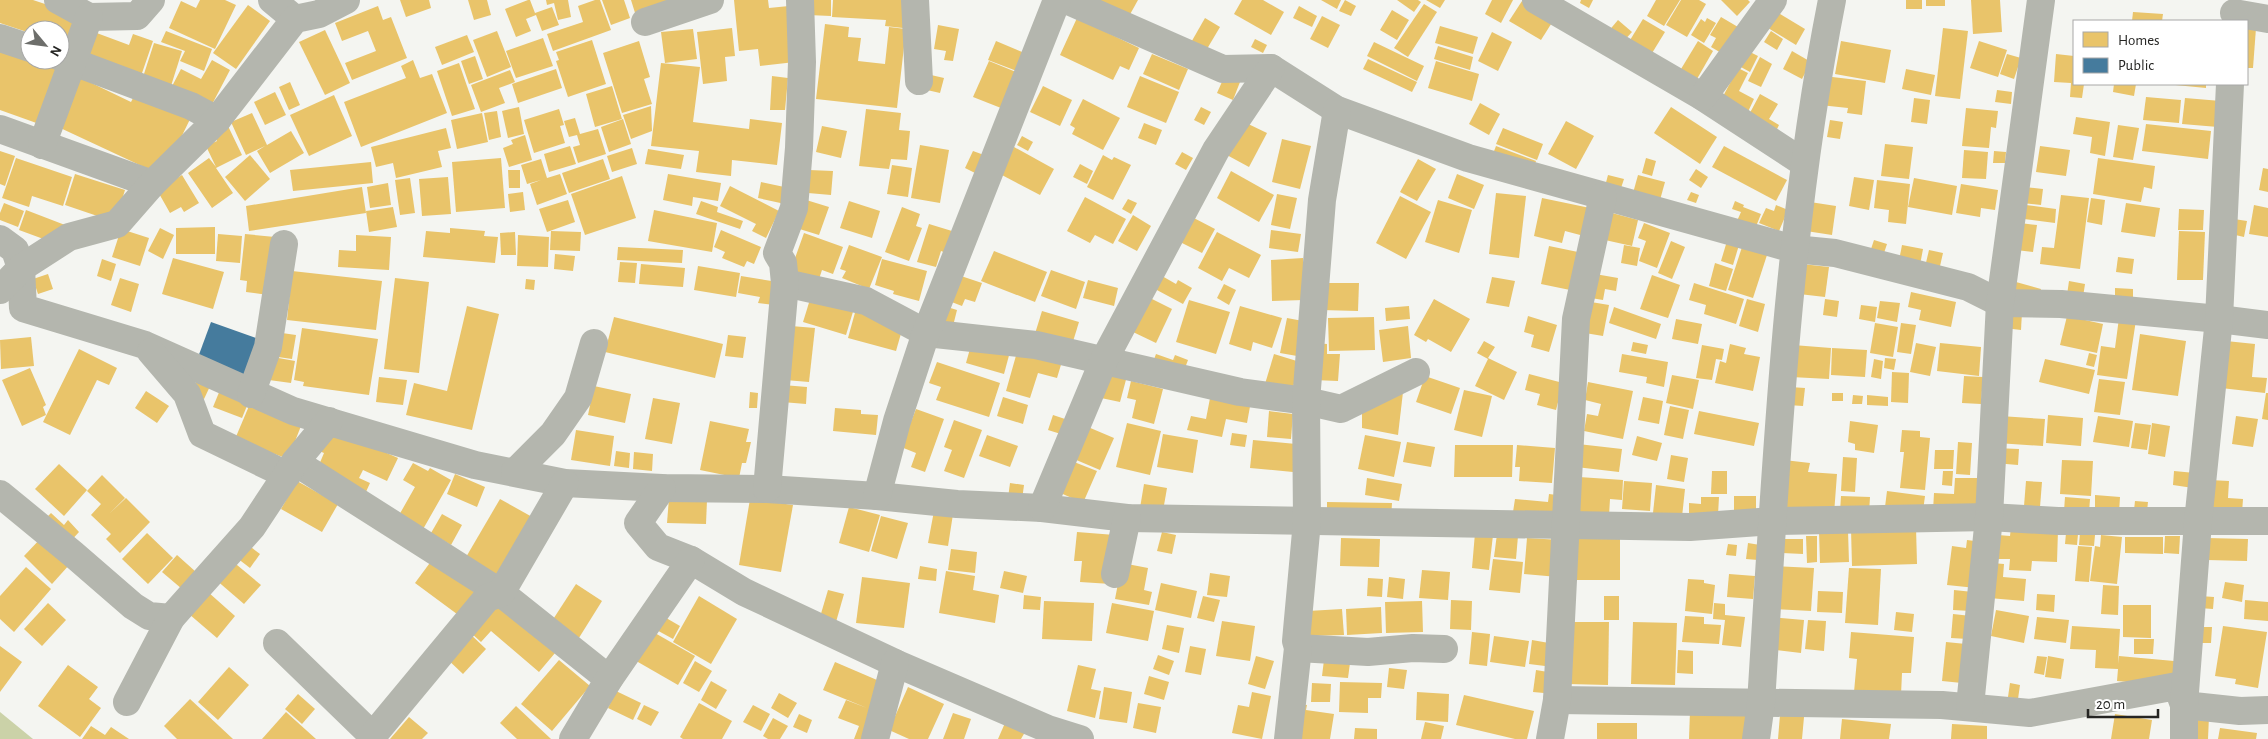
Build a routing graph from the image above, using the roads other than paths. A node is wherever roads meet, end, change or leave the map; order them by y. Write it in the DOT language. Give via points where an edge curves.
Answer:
graph roads {
  1 [pos="58,0"];
  2 [pos="151,0"];
  3 [pos="272,0"];
  4 [pos="710,0"];
  5 [pos="800,0"];
  6 [pos="915,0"];
  7 [pos="1057,0"];
  8 [pos="1066,0"];
  9 [pos="1536,0"];
  10 [pos="1773,0"];
  11 [pos="1832,0"];
  12 [pos="2041,0"];
  13 [pos="341,2"];
  14 [pos="2234,11"];
  15 [pos="89,17"];
  16 [pos="294,18"];
  17 [pos="2268,19"];
  18 [pos="645,22"];
  19 [pos="0,38"];
  20 [pos="20,45"];
  21 [pos="70,52"];
  22 [pos="70,61"];
  23 [pos="1271,68"];
  24 [pos="65,70"];
  25 [pos="918,81"];
  26 [pos="2230,85"];
  27 [pos="1704,97"];
  28 [pos="1338,110"];
  29 [pos="217,120"];
  30 [pos="0,129"];
  31 [pos="42,145"];
  32 [pos="1804,163"];
  33 [pos="152,184"];
  34 [pos="1603,196"];
  35 [pos="0,239"];
  36 [pos="284,244"];
  37 [pos="1794,249"];
  38 [pos="21,268"];
  39 [pos="785,283"];
  40 [pos="0,290"];
  41 [pos="2000,303"];
  42 [pos="2219,318"];
  43 [pos="2268,326"];
  44 [pos="926,333"];
  45 [pos="594,343"];
  46 [pos="145,345"];
  47 [pos="1104,360"];
  48 [pos="1416,372"];
  49 [pos="251,394"];
  50 [pos="1306,401"];
  51 [pos="329,420"];
  52 [pos="291,469"];
  53 [pos="515,472"];
  54 [pos="565,483"];
  55 [pos="662,488"];
  56 [pos="767,489"];
  57 [pos="0,494"];
  58 [pos="877,496"];
  59 [pos="1042,508"];
  60 [pos="1989,517"];
  61 [pos="1127,518"];
  62 [pos="1307,521"];
  63 [pos="1773,521"];
  64 [pos="2268,521"];
  65 [pos="2198,522"];
  66 [pos="1566,527"];
  67 [pos="691,560"];
  68 [pos="1115,574"];
  69 [pos="501,593"];
  70 [pos="171,618"];
  71 [pos="277,643"];
  72 [pos="1298,648"];
  73 [pos="1444,649"];
  74 [pos="895,663"];
  75 [pos="610,679"];
  76 [pos="1557,700"];
  77 [pos="127,702"];
  78 [pos="1761,703"];
  79 [pos="2184,705"];
  80 [pos="1970,706"];
  81 [pos="2268,710"];
  82 [pos="372,738"];
  83 [pos="573,739"];
  84 [pos="875,739"];
  85 [pos="1080,739"];
  86 [pos="1288,739"];
  87 [pos="1550,739"];
  88 [pos="1756,739"];
  89 [pos="2184,739"];
  1 -- 15 [label="street"];
  2 -- 15 [label="street" via="137,16"];
  3 -- 16 [label="street"];
  4 -- 18 [label="street"];
  5 -- 39 [label="street" via="802,62 794,208 777,253 783,263"];
  6 -- 25 [label="street"];
  7 -- 44 [label="street"];
  8 -- 23 [label="street" via="1223,69"];
  9 -- 27 [label="street"];
  10 -- 27 [label="street"];
  11 -- 32 [label="street"];
  12 -- 41 [label="street"];
  13 -- 16 [label="street" via="319,14"];
  14 -- 17 [label="street"];
  15 -- 21 [label="street"];
  16 -- 29 [label="street"];
  19 -- 20 [label="street"];
  22 -- 29 [label="street" via="191,106"];
  23 -- 28 [label="street"];
  23 -- 47 [label="street" via="1216,150"];
  24 -- 31 [label="street" via="61,97"];
  26 -- 42 [label="street"];
  27 -- 32 [label="street"];
  28 -- 34 [label="street" via="1468,158"];
  28 -- 50 [label="street" via="1322,200"];
  29 -- 33 [label="street"];
  30 -- 31 [label="street"];
  31 -- 33 [label="street"];
  32 -- 37 [label="street"];
  33 -- 38 [label="street" via="117,224 69,237"];
  34 -- 37 [label="street"];
  34 -- 66 [label="street" via="1576,319"];
  35 -- 38 [label="street" via="15,250"];
  36 -- 49 [label="street" via="268,347"];
  37 -- 41 [label="street" via="1835,254 1968,287"];
  37 -- 63 [label="street"];
  38 -- 40 [label="street"];
  38 -- 46 [label="street" via="23,308"];
  39 -- 44 [label="street" via="866,301"];
  39 -- 56 [label="street"];
  41 -- 42 [label="street" via="2061,304"];
  41 -- 60 [label="street"];
  42 -- 43 [label="street"];
  42 -- 65 [label="street"];
  44 -- 47 [label="street" via="1036,345"];
  44 -- 58 [label="street"];
  45 -- 53 [label="street" via="578,398 554,434"];
  46 -- 49 [label="street"];
  46 -- 52 [label="street" via="187,394 202,434"];
  47 -- 50 [label="street" via="1240,392"];
  47 -- 59 [label="street"];
  48 -- 50 [label="street" via="1341,409"];
  49 -- 51 [label="street" via="293,412"];
  50 -- 62 [label="street"];
  51 -- 52 [label="street"];
  51 -- 53 [label="street" via="475,465"];
  52 -- 69 [label="street"];
  52 -- 70 [label="street" via="252,527"];
  53 -- 54 [label="street"];
  54 -- 55 [label="street"];
  54 -- 69 [label="street"];
  55 -- 56 [label="street"];
  55 -- 67 [label="street" via="638,523 658,547"];
  56 -- 58 [label="street"];
  57 -- 70 [label="street" via="132,606 149,616"];
  58 -- 59 [label="street"];
  59 -- 61 [label="street"];
  60 -- 63 [label="street"];
  60 -- 65 [label="street"];
  60 -- 80 [label="street"];
  61 -- 62 [label="street"];
  61 -- 68 [label="street"];
  62 -- 66 [label="street"];
  62 -- 72 [label="street"];
  63 -- 66 [label="street" via="1690,527"];
  63 -- 78 [label="street"];
  64 -- 65 [label="street"];
  65 -- 79 [label="street"];
  66 -- 76 [label="street"];
  67 -- 74 [label="street" via="744,592"];
  67 -- 75 [label="street"];
  69 -- 75 [label="street"];
  69 -- 82 [label="street" via="487,598"];
  70 -- 77 [label="street"];
  71 -- 82 [label="street"];
  72 -- 73 [label="street" via="1368,652"];
  72 -- 86 [label="street"];
  74 -- 84 [label="street"];
  74 -- 85 [label="street"];
  75 -- 83 [label="street"];
  76 -- 78 [label="street"];
  76 -- 87 [label="street"];
  78 -- 80 [label="street"];
  78 -- 88 [label="street"];
  79 -- 80 [label="street" via="2178,686 2030,713"];
  79 -- 81 [label="street" via="2240,711"];
  79 -- 89 [label="street"];
}
